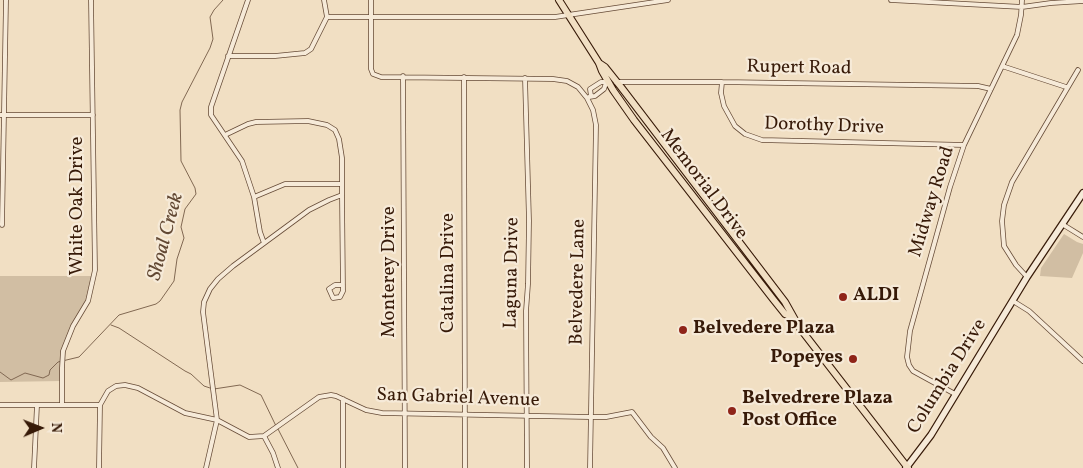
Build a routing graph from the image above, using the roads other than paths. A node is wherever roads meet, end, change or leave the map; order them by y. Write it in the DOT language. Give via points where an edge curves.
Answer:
graph roads {
  1 [pos="6,0"];
  2 [pos="91,0"];
  3 [pos="248,0"];
  4 [pos="324,0"];
  5 [pos="371,0"];
  6 [pos="559,0"];
  7 [pos="668,0"];
  8 [pos="891,0"];
  9 [pos="1022,0"];
  10 [pos="1083,1"];
  11 [pos="1022,7"];
  12 [pos="568,16"];
  13 [pos="327,17"];
  14 [pos="371,17"];
  15 [pos="228,56"];
  16 [pos="599,63"];
  17 [pos="1002,66"];
  18 [pos="1078,70"];
  19 [pos="403,76"];
  20 [pos="464,78"];
  21 [pos="525,78"];
  22 [pos="617,82"];
  23 [pos="722,82"];
  24 [pos="607,83"];
  25 [pos="1066,88"];
  26 [pos="991,89"];
  27 [pos="589,97"];
  28 [pos="2,115"];
  29 [pos="93,115"];
  30 [pos="225,135"];
  31 [pos="964,145"];
  32 [pos="342,184"];
  33 [pos="1083,193"];
  34 [pos="342,195"];
  35 [pos="254,197"];
  36 [pos="1062,224"];
  37 [pos="2,225"];
  38 [pos="1083,237"];
  39 [pos="264,243"];
  40 [pos="1027,277"];
  41 [pos="343,285"];
  42 [pos="1013,301"];
  43 [pos="792,317"];
  44 [pos="1083,360"];
  45 [pos="956,394"];
  46 [pos="343,399"];
  47 [pos="0,405"];
  48 [pos="37,405"];
  49 [pos="62,405"];
  50 [pos="100,405"];
  51 [pos="405,413"];
  52 [pos="464,415"];
  53 [pos="527,416"];
  54 [pos="590,417"];
  55 [pos="217,420"];
  56 [pos="264,436"];
  57 [pos="34,468"];
  58 [pos="100,468"];
  59 [pos="206,468"];
  60 [pos="278,468"];
  61 [pos="343,468"];
  62 [pos="405,468"];
  63 [pos="465,468"];
  64 [pos="527,468"];
  65 [pos="590,468"];
  66 [pos="675,468"];
  67 [pos="907,468"];
  1 -- 28 [label="street"];
  2 -- 29 [label="street, White Oak Drive"];
  3 -- 15 [label="street"];
  4 -- 13 [label="street"];
  5 -- 14 [label="street"];
  6 -- 12 [label="main road, Memorial Drive"];
  7 -- 12 [label="street"];
  8 -- 11 [label="street"];
  9 -- 11 [label="street, Midway Road"];
  10 -- 11 [label="street"];
  11 -- 17 [label="street, Midway Road" via="1017,35"];
  12 -- 14 [label="street"];
  12 -- 16 [label="main road, Memorial Drive"];
  13 -- 14 [label="street"];
  13 -- 15 [label="street" via="311,49 305,53"];
  14 -- 19 [label="street" via="372,74"];
  15 -- 30 [label="street" via="211,107 211,115"];
  16 -- 22 [label="main road, Memorial Drive"];
  16 -- 24 [label="main road, Memorial Drive"];
  17 -- 25 [label="street"];
  17 -- 26 [label="street, Midway Road"];
  18 -- 25 [label="street"];
  19 -- 20 [label="street"];
  19 -- 51 [label="street, Monterey Drive"];
  20 -- 21 [label="street"];
  20 -- 52 [label="street, Catalina Drive"];
  21 -- 27 [label="street" via="567,81"];
  21 -- 53 [label="street, Laguna Drive" via="529,221"];
  22 -- 23 [label="street, Rupert Road"];
  22 -- 24 [label="street, Rupert Road"];
  22 -- 43 [label="main road, Memorial Drive" via="790,308"];
  23 -- 26 [label="street, Rupert Road" via="978,86"];
  23 -- 31 [label="street, Dorothy Drive" via="724,106 735,126 762,140"];
  24 -- 27 [label="street" via="595,96"];
  24 -- 27 [label="street" via="601,82 590,89"];
  24 -- 43 [label="main road, Memorial Drive" via="740,258 785,314"];
  25 -- 40 [label="street" via="1006,194 1002,221 1004,246"];
  26 -- 31 [label="street, Midway Road"];
  27 -- 54 [label="street, Belvedere Lane" via="596,125"];
  28 -- 29 [label="street"];
  28 -- 37 [label="street"];
  29 -- 49 [label="street, White Oak Drive" via="95,270 88,300 63,351"];
  30 -- 32 [label="street" via="256,122 308,121 327,125 339,139"];
  30 -- 35 [label="street" via="242,161"];
  31 -- 45 [label="street, Midway Road" via="915,310 907,357 913,371"];
  32 -- 34 [label="street"];
  32 -- 35 [label="street" via="285,184"];
  33 -- 36 [label="main road, Columbia Drive"];
  34 -- 39 [label="street" via="309,210"];
  34 -- 41 [label="street"];
  35 -- 39 [label="street"];
  36 -- 38 [label="street"];
  36 -- 40 [label="main road, Columbia Drive"];
  39 -- 55 [label="street" via="218,280 204,302 205,334"];
  40 -- 42 [label="main road, Columbia Drive"];
  42 -- 44 [label="street" via="1029,311"];
  42 -- 45 [label="main road, Columbia Drive"];
  43 -- 67 [label="main road, Memorial Drive"];
  45 -- 67 [label="main road, Columbia Drive"];
  46 -- 51 [label="street, San Gabriel Avenue" via="366,410"];
  46 -- 56 [label="street, San Gabriel Avenue" via="331,395 319,397"];
  46 -- 61 [label="street"];
  47 -- 48 [label="street"];
  48 -- 49 [label="street"];
  48 -- 57 [label="street"];
  49 -- 50 [label="street"];
  50 -- 55 [label="street" via="111,389 130,385 175,409"];
  50 -- 58 [label="street"];
  51 -- 52 [label="street, San Gabriel Avenue"];
  51 -- 62 [label="street, Monterey Drive"];
  52 -- 53 [label="street, San Gabriel Avenue"];
  52 -- 63 [label="street, Catalina Drive"];
  53 -- 54 [label="street, San Gabriel Avenue"];
  53 -- 64 [label="street, Laguna Drive"];
  54 -- 65 [label="street, Belvedere Lane"];
  54 -- 66 [label="street, San Gabriel Avenue" via="632,412 663,448"];
  55 -- 56 [label="street" via="249,437"];
  55 -- 59 [label="street"];
  56 -- 60 [label="street"];
}
